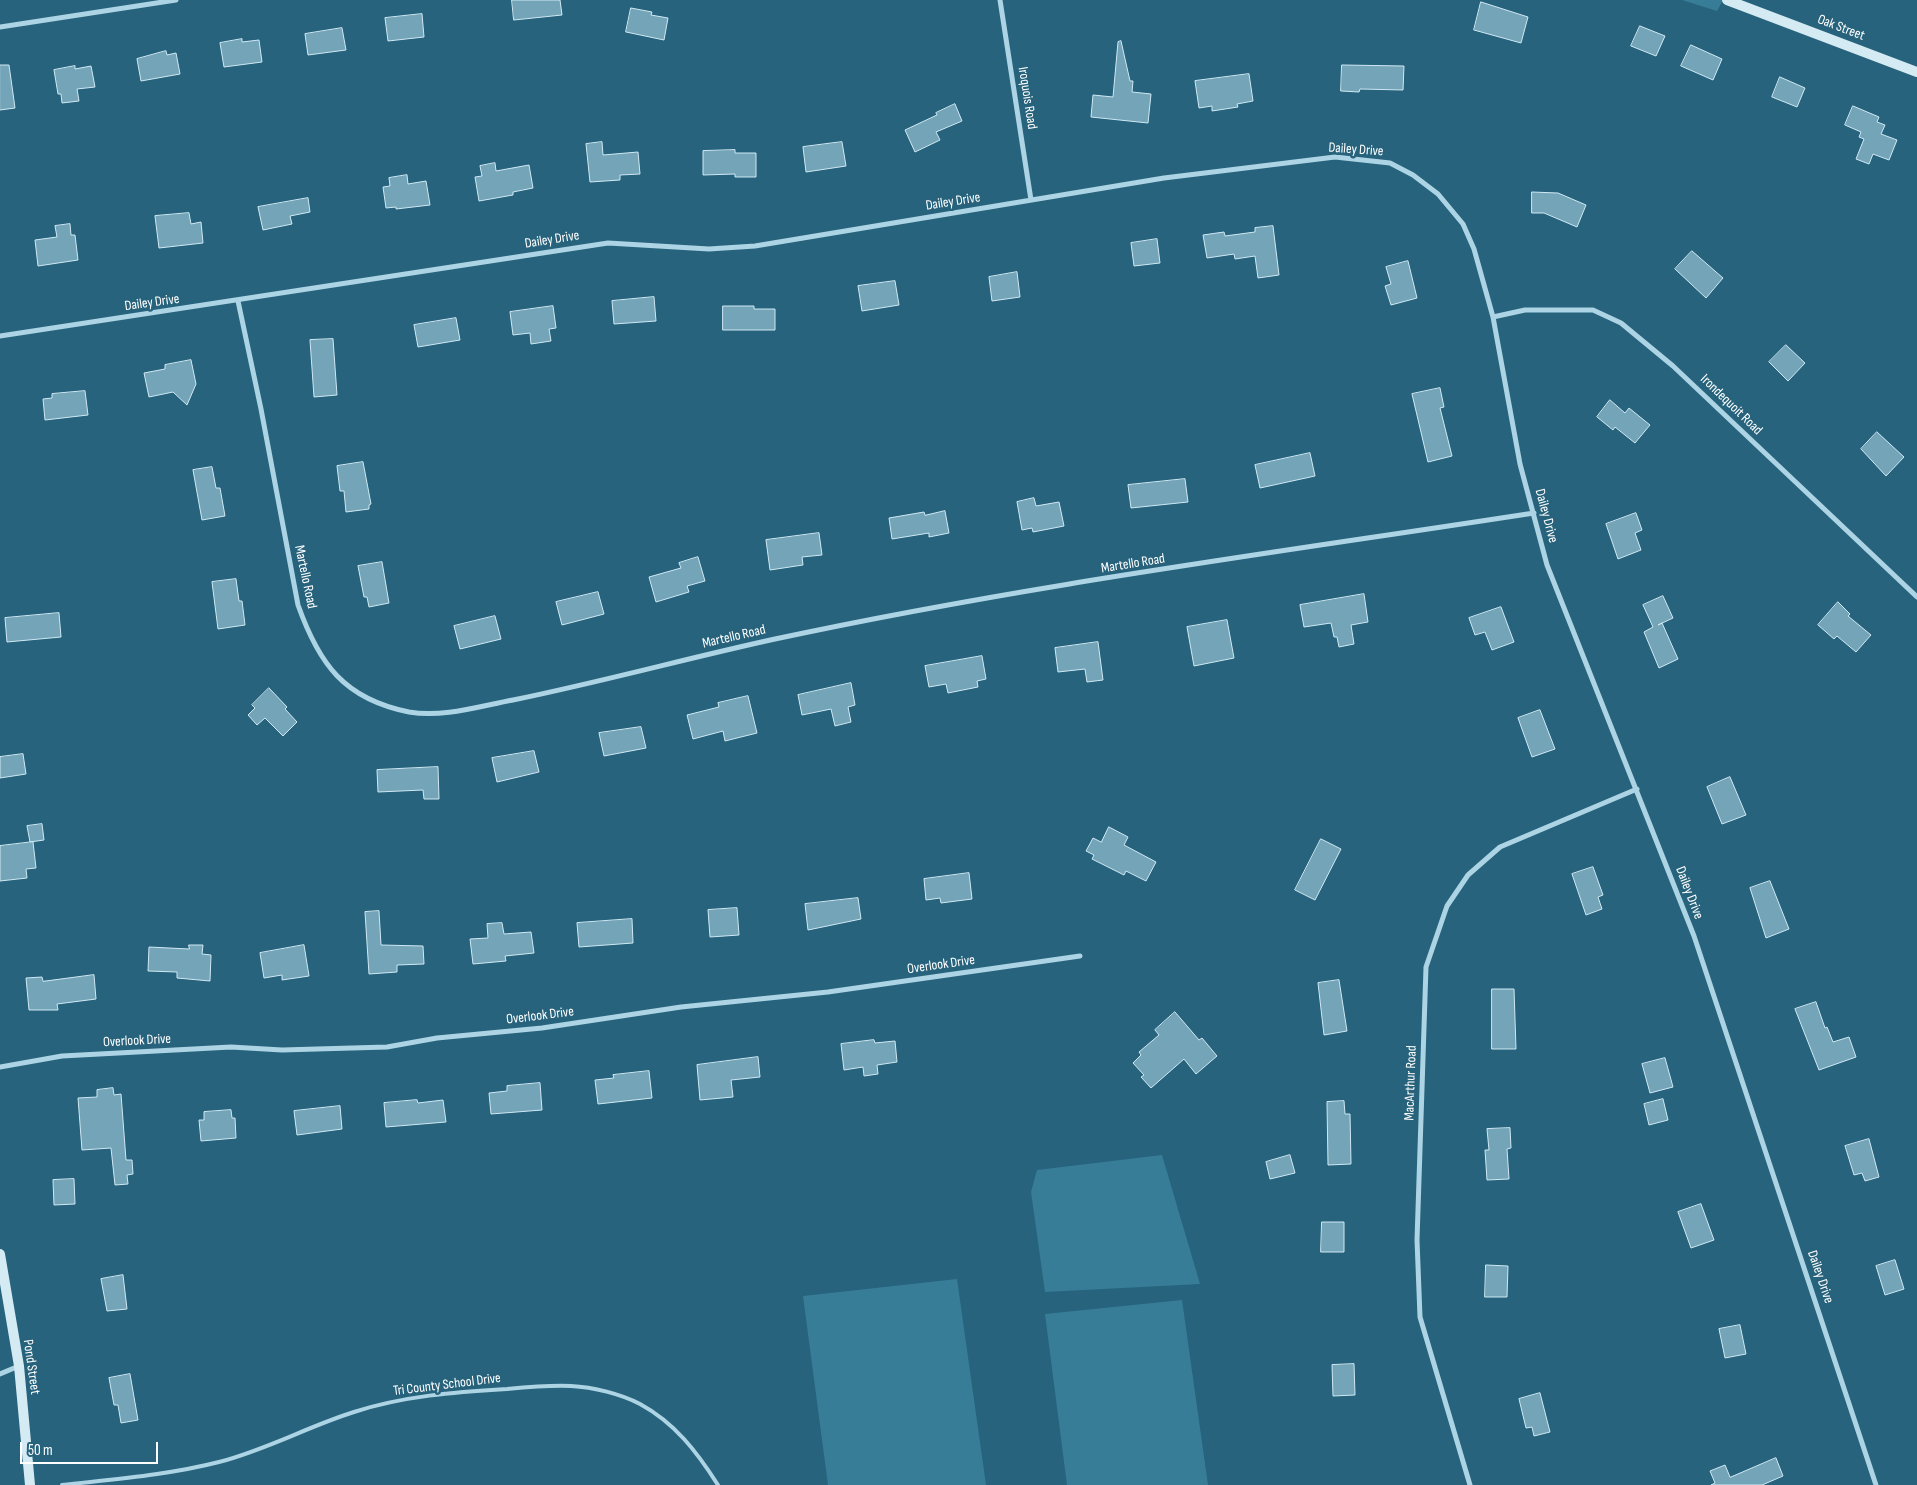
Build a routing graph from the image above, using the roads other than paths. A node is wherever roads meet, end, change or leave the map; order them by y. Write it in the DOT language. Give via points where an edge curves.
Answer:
graph roads {
  1 [pos="176,0"];
  2 [pos="1000,0"];
  3 [pos="1727,0"];
  4 [pos="0,28"];
  5 [pos="1917,72"];
  6 [pos="1031,200"];
  7 [pos="238,301"];
  8 [pos="1493,316"];
  9 [pos="0,336"];
  10 [pos="1534,513"];
  11 [pos="1917,597"];
  12 [pos="1637,789"];
  13 [pos="1080,956"];
  14 [pos="0,1067"];
  15 [pos="0,1254"];
  16 [pos="19,1366"];
  17 [pos="0,1374"];
  18 [pos="30,1485"];
  19 [pos="62,1485"];
  20 [pos="718,1485"];
  21 [pos="1470,1485"];
  22 [pos="1876,1485"];
  1 -- 4 [label="street"];
  2 -- 6 [label="street, Iroquois Road"];
  3 -- 5 [label="main road, Oak Street"];
  6 -- 7 [label="street, Dailey Drive" via="755,246 709,249 608,243"];
  6 -- 8 [label="street, Dailey Drive" via="1164,178 1335,157 1390,163 1438,194 1463,224 1474,249"];
  7 -- 9 [label="street, Dailey Drive"];
  7 -- 10 [label="street, Martello Road" via="298,605 309,636 320,657 350,688 368,700 412,712 451,712 556,691 775,639 1058,586"];
  8 -- 10 [label="street, Dailey Drive" via="1520,464"];
  8 -- 11 [label="street, Irondequoit Road" via="1525,310 1593,310 1621,323 1673,366"];
  10 -- 12 [label="street, Dailey Drive" via="1548,565"];
  12 -- 21 [label="street, MacArthur Road" via="1500,847 1468,875 1447,906 1426,967 1417,1240 1420,1317"];
  12 -- 22 [label="street, Dailey Drive" via="1694,936"];
  13 -- 14 [label="street, Overlook Drive" via="828,992 682,1007 387,1047 282,1050 231,1047 62,1056"];
  15 -- 16 [label="main road, Pond Street"];
  16 -- 17 [label="street"];
  16 -- 18 [label="main road, Pond Street"];
  19 -- 20 [label="lane, Tri County School Drive" via="220,1462 338,1417 397,1400 471,1391 572,1386 618,1396 639,1403 656,1414 689,1443"];
}
